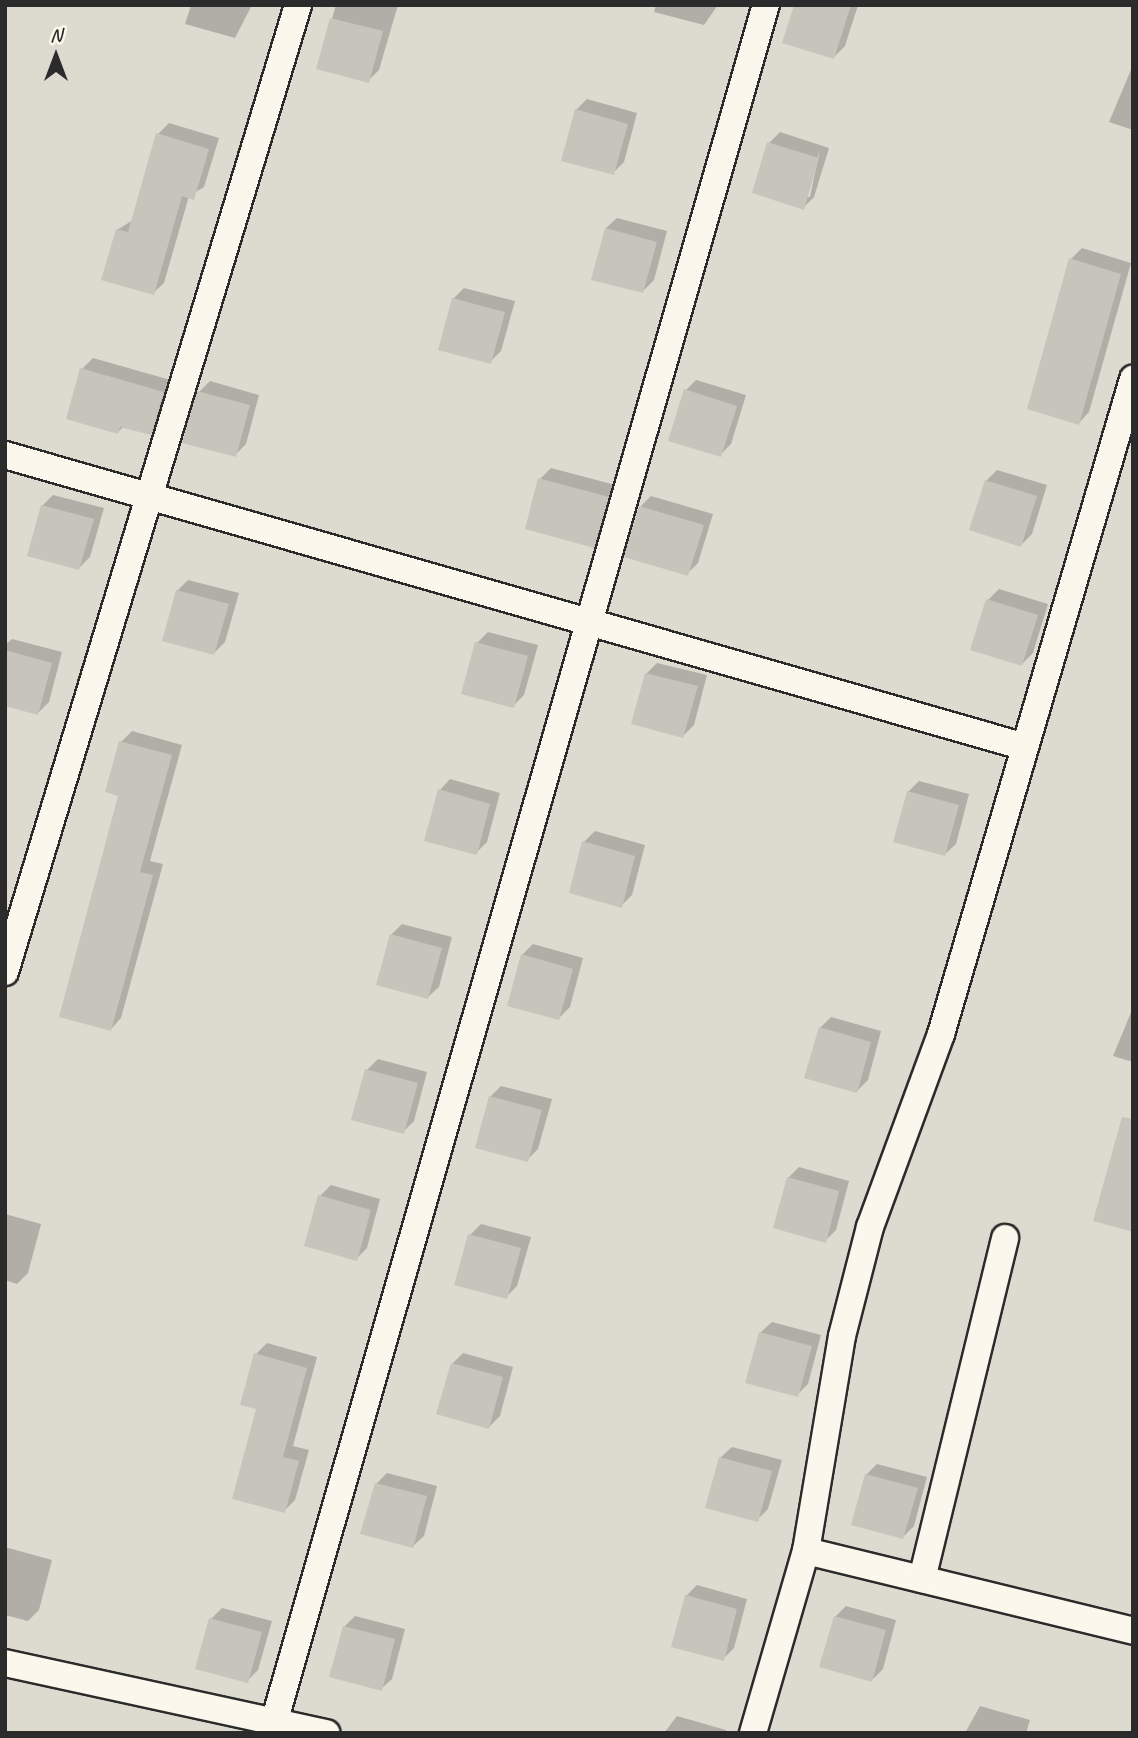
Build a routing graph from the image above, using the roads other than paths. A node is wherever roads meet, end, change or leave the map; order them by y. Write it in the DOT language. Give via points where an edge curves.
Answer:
graph roads {
  1 [pos="298,5"];
  2 [pos="766,5"];
  3 [pos="1133,379"];
  4 [pos="5,455"];
  5 [pos="147,498"];
  6 [pos="589,623"];
  7 [pos="1022,746"];
  8 [pos="5,972"];
  9 [pos="1005,1238"];
  10 [pos="806,1551"];
  11 [pos="922,1579"];
  12 [pos="1133,1631"];
  13 [pos="5,1663"];
  14 [pos="272,1727"];
  15 [pos="326,1733"];
  16 [pos="753,1733"];
  1 -- 5 [label="lane"];
  2 -- 6 [label="lane"];
  3 -- 7 [label="lane"];
  4 -- 5 [label="lane"];
  5 -- 6 [label="lane"];
  5 -- 8 [label="lane"];
  6 -- 7 [label="lane"];
  6 -- 14 [label="lane"];
  7 -- 10 [label="lane" via="941,1034 870,1227 842,1336"];
  9 -- 11 [label="lane"];
  10 -- 11 [label="lane"];
  10 -- 16 [label="lane"];
  11 -- 12 [label="lane"];
  13 -- 14 [label="lane"];
  14 -- 15 [label="lane"];
}
